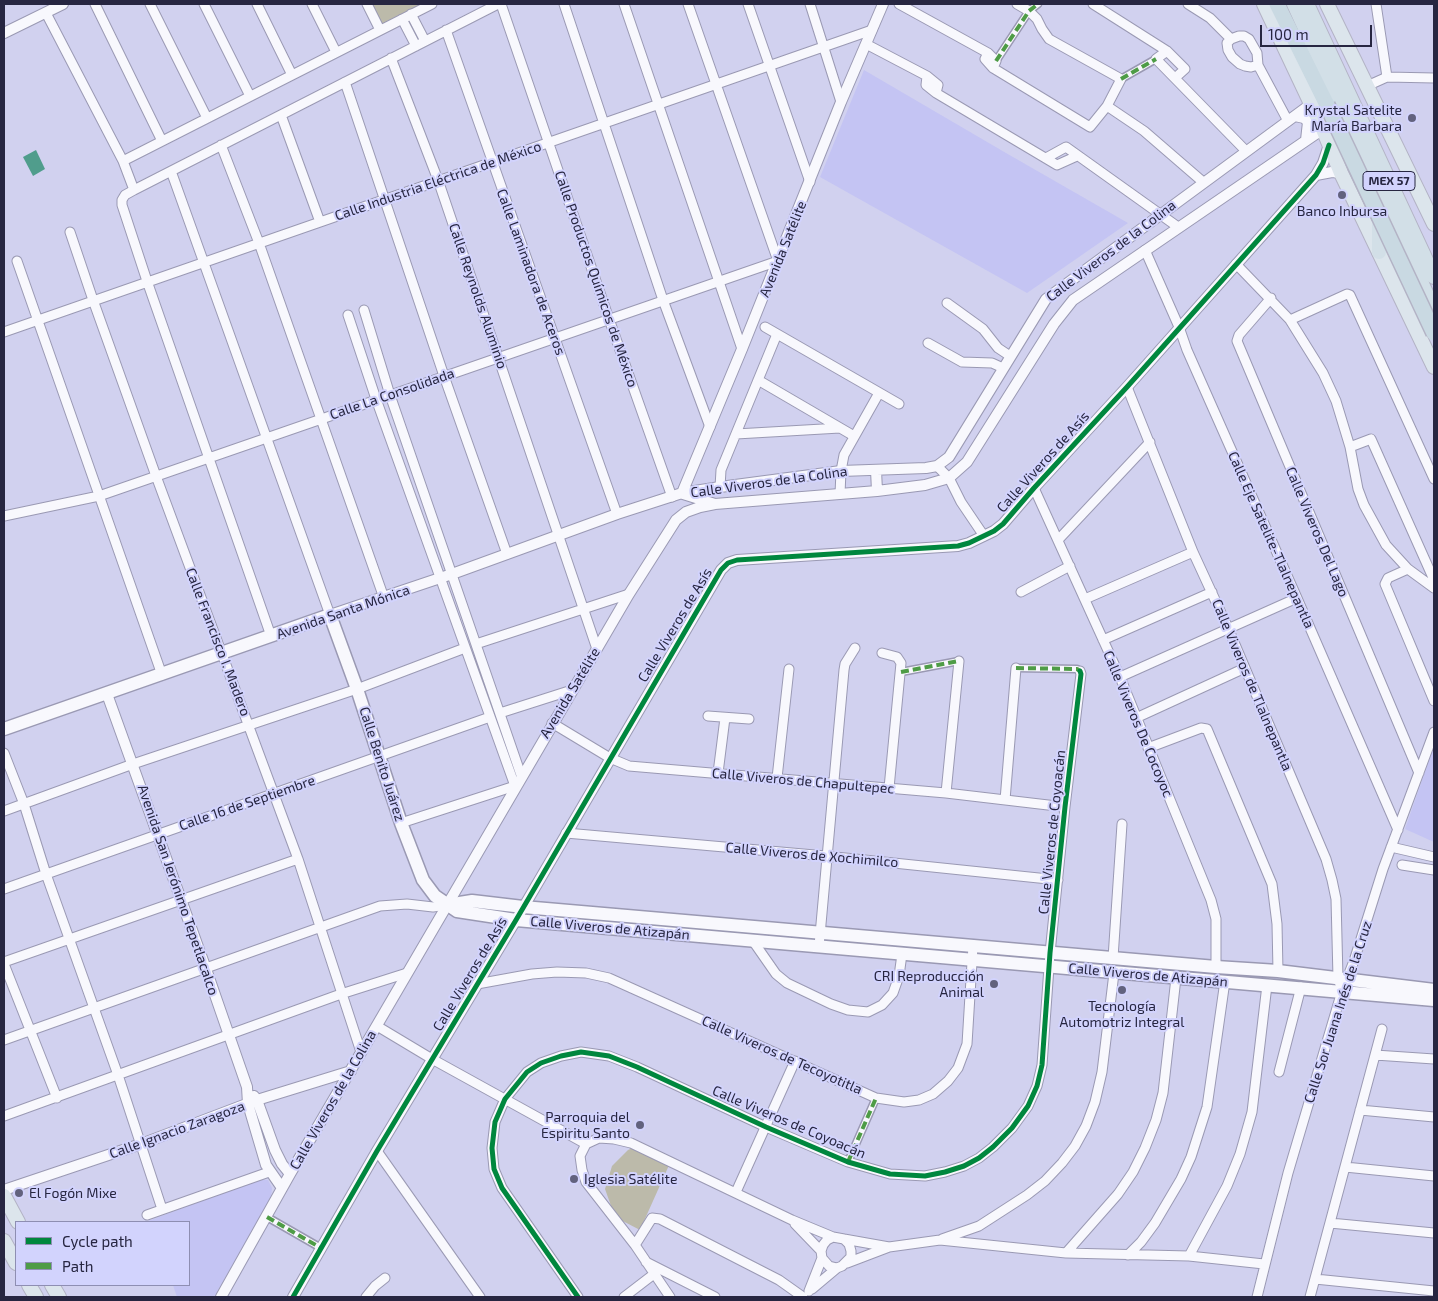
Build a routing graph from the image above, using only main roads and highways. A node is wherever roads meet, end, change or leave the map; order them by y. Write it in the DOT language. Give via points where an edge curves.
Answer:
graph roads {
  1 [pos="1264,4"];
  2 [pos="1277,4"];
  3 [pos="1294,4"];
  4 [pos="1307,4"];
  5 [pos="1327,4"];
  6 [pos="1379,189"];
  7 [pos="1434,224"];
  8 [pos="1379,252"];
  9 [pos="1434,277"];
  10 [pos="1434,310"];
  11 [pos="1434,333"];
  12 [pos="1434,367"];
  13 [pos="330,615"];
  14 [pos="4,729"];
  15 [pos="447,905"];
  16 [pos="1434,990"];
  17 [pos="1434,1000"];
  18 [pos="4,1196"];
  19 [pos="17,1221"];
  20 [pos="4,1241"];
  21 [pos="15,1261"];
  22 [pos="29,1286"];
  23 [pos="53,1286"];
  24 [pos="36,1297"];
  25 [pos="59,1297"];
  1 -- 8 [label="main road"];
  2 -- 11 [label="highway, bridge"];
  3 -- 6 [label="highway, MEX 57"];
  4 -- 9 [label="highway, MEX 57"];
  5 -- 7 [label="main road"];
  6 -- 8 [label="highway"];
  6 -- 10 [label="highway, MEX 57"];
  8 -- 12 [label="main road"];
  13 -- 14 [label="main road, Avenida Santa Mónica"];
  13 -- 15 [label="main road, Calle Benito Juárez" via="423,880"];
  15 -- 16 [label="main road, Calle Viveros de Atizapán" via="472,901 1050,953 1278,970"];
  15 -- 17 [label="main road, Calle Viveros de Atizapán" via="465,913 516,920"];
  18 -- 19 [label="main road"];
  20 -- 21 [label="main road"];
  22 -- 24 [label="main road"];
  23 -- 25 [label="main road"];
}
